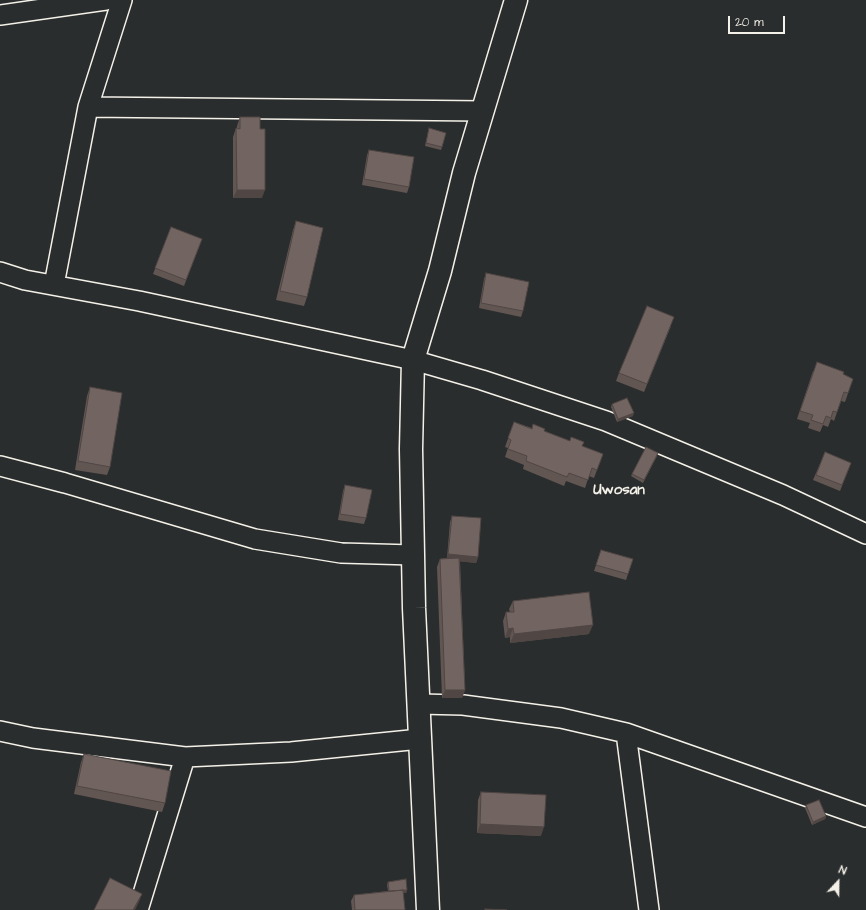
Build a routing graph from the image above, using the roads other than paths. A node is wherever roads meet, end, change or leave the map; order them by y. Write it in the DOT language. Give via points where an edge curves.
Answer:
graph roads {
  1 [pos="106,0"];
  2 [pos="122,0"];
  3 [pos="516,0"];
  4 [pos="0,15"];
  5 [pos="88,107"];
  6 [pos="483,111"];
  7 [pos="0,272"];
  8 [pos="54,285"];
  9 [pos="413,360"];
  10 [pos="0,466"];
  11 [pos="866,534"];
  12 [pos="413,555"];
  13 [pos="418,704"];
  14 [pos="0,731"];
  15 [pos="626,733"];
  16 [pos="420,739"];
  17 [pos="185,757"];
  18 [pos="866,817"];
  19 [pos="138,910"];
  20 [pos="428,910"];
  21 [pos="649,910"];
  1 -- 4 [label="street"];
  2 -- 5 [label="street"];
  3 -- 6 [label="street"];
  5 -- 6 [label="street"];
  5 -- 8 [label="street"];
  6 -- 9 [label="street"];
  7 -- 8 [label="street"];
  8 -- 9 [label="street"];
  9 -- 11 [label="street" via="606,421 783,495"];
  9 -- 12 [label="street"];
  10 -- 12 [label="street" via="255,539 341,553"];
  12 -- 13 [label="street"];
  13 -- 15 [label="street" via="463,705 561,718"];
  13 -- 16 [label="street"];
  14 -- 17 [label="street" via="33,738"];
  15 -- 18 [label="street"];
  15 -- 21 [label="street"];
  16 -- 17 [label="street" via="291,752"];
  16 -- 20 [label="street"];
  17 -- 19 [label="street"];
}
